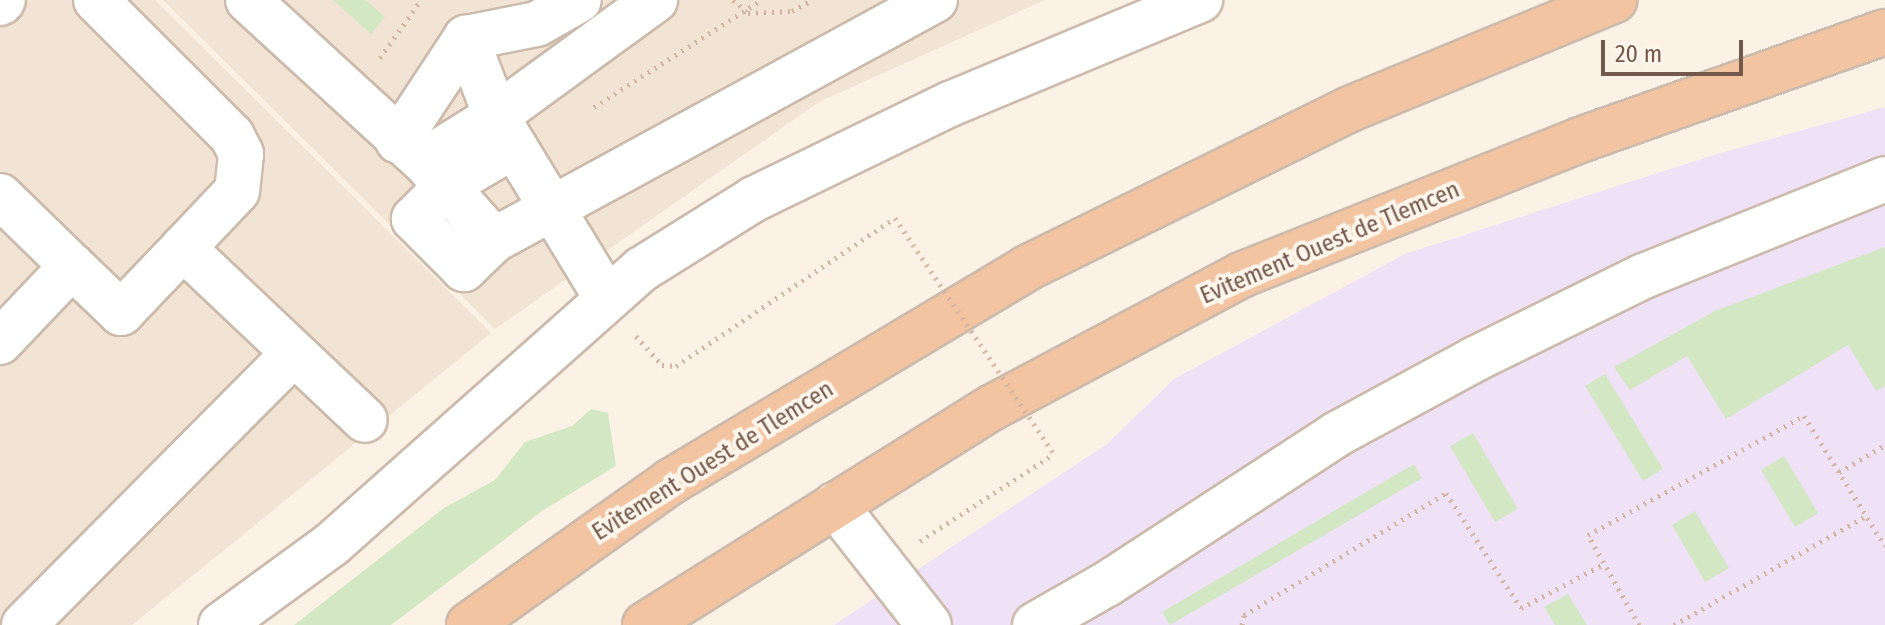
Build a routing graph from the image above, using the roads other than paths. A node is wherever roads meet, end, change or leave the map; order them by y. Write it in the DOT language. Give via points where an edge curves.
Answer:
graph roads {
  1 [pos="96,0"];
  2 [pos="248,0"];
  3 [pos="579,0"];
  4 [pos="655,0"];
  5 [pos="935,0"];
  6 [pos="1200,0"];
  7 [pos="1614,0"];
  8 [pos="1885,32"];
  9 [pos="466,38"];
  10 [pos="505,131"];
  11 [pos="423,162"];
  12 [pos="1885,179"];
  13 [pos="0,196"];
  14 [pos="555,211"];
  15 [pos="183,248"];
  16 [pos="72,266"];
  17 [pos="606,297"];
  18 [pos="0,342"];
  19 [pos="293,354"];
  20 [pos="365,420"];
  21 [pos="835,505"];
  22 [pos="24,625"];
  23 [pos="221,625"];
  24 [pos="469,625"];
  25 [pos="645,625"];
  26 [pos="929,625"];
  27 [pos="1035,625"];
  1 -- 15 [label="street" via="232,136 241,154 237,191"];
  2 -- 11 [label="street"];
  3 -- 9 [label="street" via="537,24"];
  4 -- 10 [label="street"];
  5 -- 14 [label="street"];
  6 -- 17 [label="street" via="950,104 754,199"];
  7 -- 24 [label="highway, Evitement Ouest de Tlemcen" via="1350,109 1027,268 670,482"];
  8 -- 21 [label="highway, Evitement Ouest de Tlemcen" via="1580,140 1241,275 993,407"];
  9 -- 10 [label="street"];
  9 -- 11 [label="street"];
  10 -- 11 [label="street"];
  10 -- 14 [label="street"];
  11 -- 14 [label="street" via="414,219 464,269 494,240"];
  12 -- 27 [label="street" via="1644,276 1475,359 1337,434"];
  13 -- 16 [label="street"];
  14 -- 17 [label="street"];
  15 -- 16 [label="street" via="121,313"];
  15 -- 19 [label="street"];
  16 -- 18 [label="street"];
  17 -- 23 [label="street" via="332,544"];
  19 -- 20 [label="street"];
  19 -- 22 [label="street"];
  21 -- 25 [label="highway, Evitement Ouest de Tlemcen"];
  21 -- 26 [label="street"];
}
